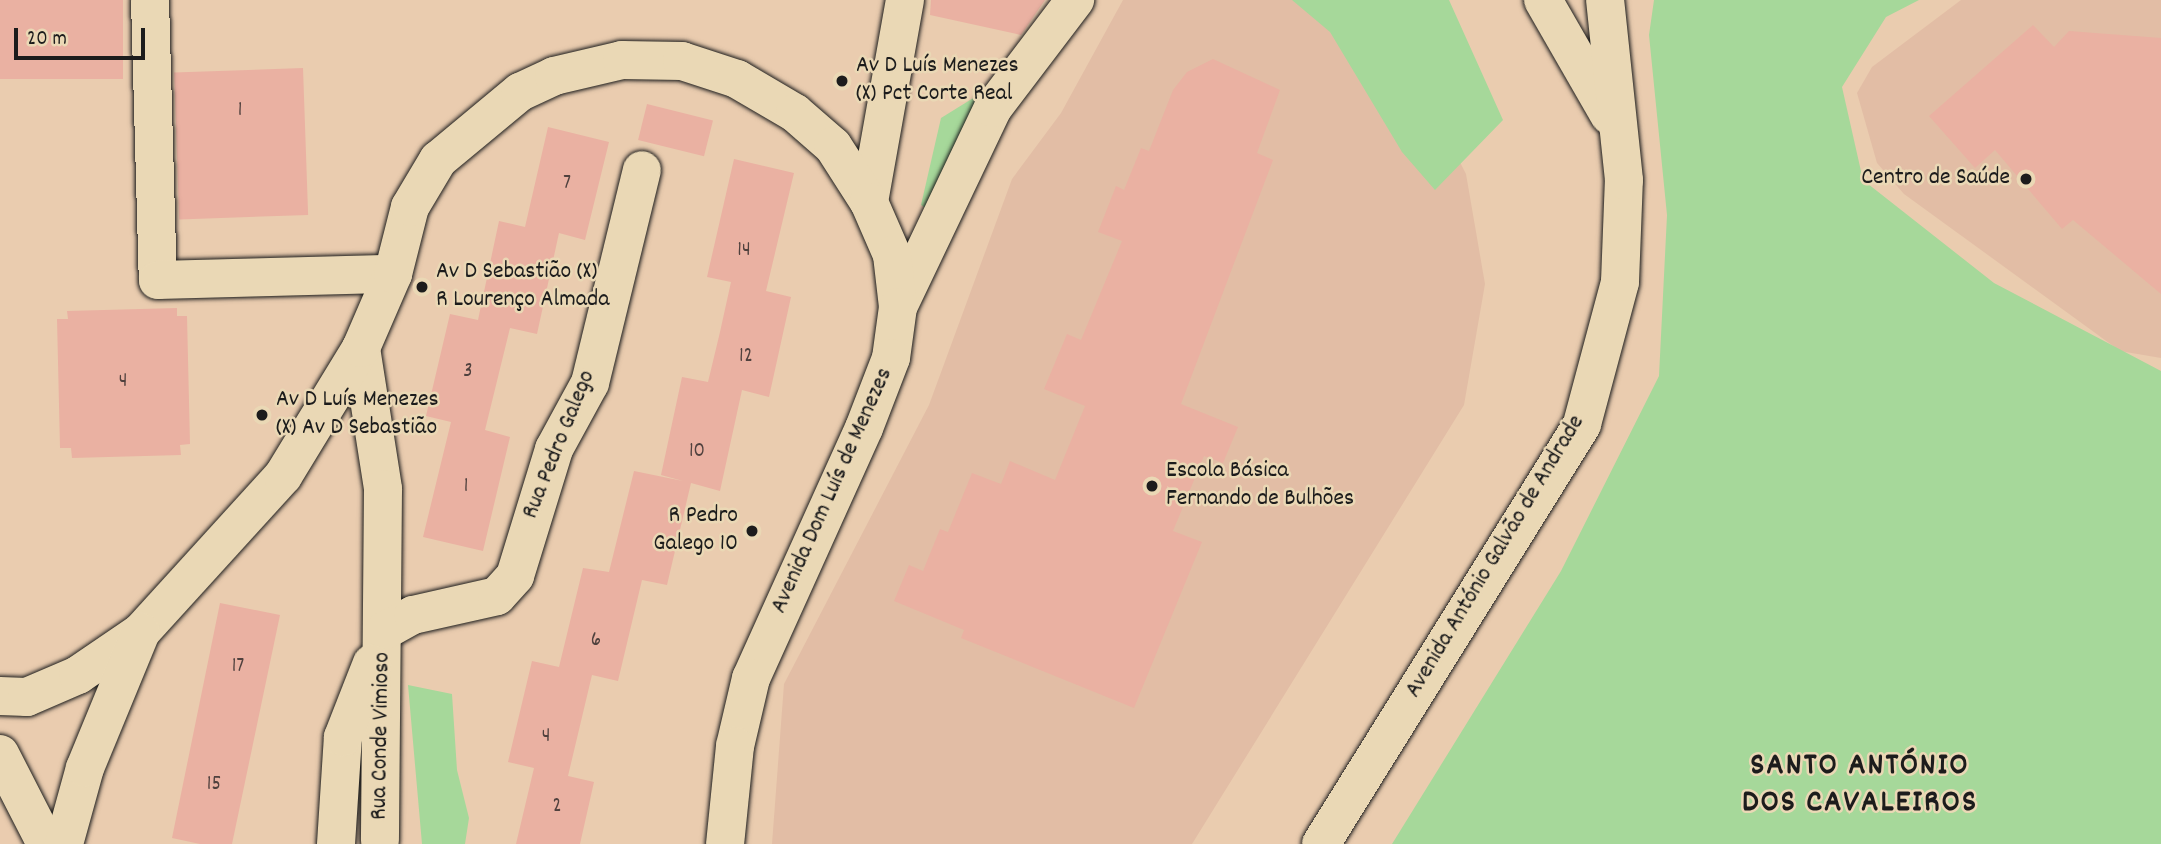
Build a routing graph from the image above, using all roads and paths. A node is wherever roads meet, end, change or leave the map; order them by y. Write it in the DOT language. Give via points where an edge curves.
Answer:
graph roads {
  1 [pos="150,0"];
  2 [pos="905,0"];
  3 [pos="1075,0"];
  4 [pos="1605,0"];
  5 [pos="1552,6"];
  6 [pos="1615,126"];
  7 [pos="642,170"];
  8 [pos="869,202"];
  9 [pos="393,274"];
  10 [pos="898,307"];
  11 [pos="361,348"];
  12 [pos="384,631"];
  13 [pos="141,632"];
  14 [pos="0,696"];
  15 [pos="0,754"];
  16 [pos="382,842"];
  17 [pos="46,844"];
  18 [pos="64,844"];
  19 [pos="338,844"];
  20 [pos="725,844"];
  21 [pos="1321,844"];
  1 -- 9 [label="street" via="158,280"];
  2 -- 8 [label="street"];
  3 -- 10 [label="street" via="993,108"];
  4 -- 6 [label="street, Avenida António Galvão de Andrade"];
  5 -- 6 [label="street"];
  6 -- 21 [label="street, Avenida António Galvão de Andrade" via="1624,180 1620,282 1582,424"];
  7 -- 12 [label="street, Rua Pedro Galego" via="590,383 550,460 515,576 497,596 413,615"];
  8 -- 9 [label="street, Avenida Dom Luís de Menezes" via="833,146 795,113 737,79 682,61 622,60 554,76 520,92 438,160 410,207"];
  8 -- 10 [label="street, Avenida Dom Luís de Menezes" via="892,255"];
  9 -- 11 [label="street, Avenida Dom Luís de Menezes"];
  10 -- 20 [label="street, Avenida Dom Luís de Menezes" via="891,358 864,428 751,678 735,747"];
  11 -- 12 [label="street, Rua Conde Vimioso" via="383,489"];
  11 -- 13 [label="street, Avenida Dom Luís de Menezes" via="283,476"];
  12 -- 16 [label="street, Rua Conde Vimioso"];
  12 -- 19 [label="street, Rua Conde Vimioso" via="344,737"];
  13 -- 14 [label="street, Avenida Dom Luís de Menezes" via="78,675 27,697"];
  13 -- 18 [label="street" via="85,768"];
  15 -- 17 [label="street"];
  16 -- 19 [label="street, Rua Conde Vimioso" via="357,836"];
}
